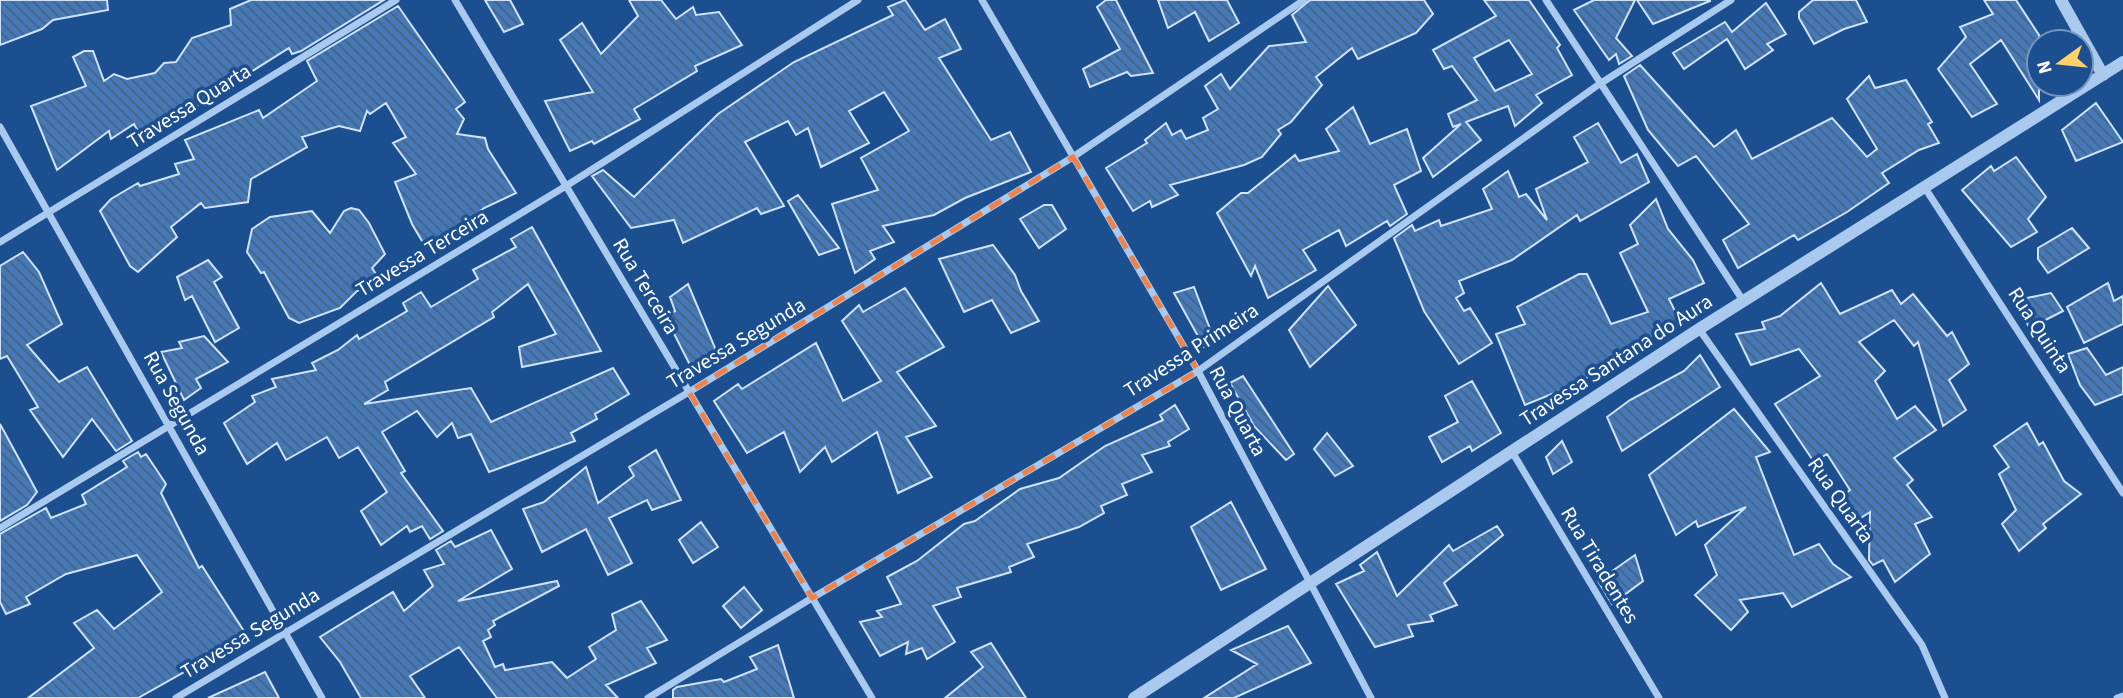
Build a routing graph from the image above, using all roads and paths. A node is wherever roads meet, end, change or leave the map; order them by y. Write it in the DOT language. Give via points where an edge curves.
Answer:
graph roads {
  1 [pos="396,0"];
  2 [pos="455,0"];
  3 [pos="858,0"];
  4 [pos="982,0"];
  5 [pos="1304,0"];
  6 [pos="1545,0"];
  7 [pos="1731,0"];
  8 [pos="2061,0"];
  9 [pos="2123,62"];
  10 [pos="2103,75"];
  11 [pos="1598,85"];
  12 [pos="0,127"];
  13 [pos="1073,157"];
  14 [pos="566,186"];
  15 [pos="1925,188"];
  16 [pos="49,213"];
  17 [pos="0,243"];
  18 [pos="1744,302"];
  19 [pos="1699,329"];
  20 [pos="1198,371"];
  21 [pos="690,392"];
  22 [pos="171,425"];
  23 [pos="1511,450"];
  24 [pos="2123,493"];
  25 [pos="0,527"];
  26 [pos="1310,585"];
  27 [pos="812,598"];
  28 [pos="284,633"];
  29 [pos="2123,695"];
  30 [pos="176,698"];
  31 [pos="322,698"];
  32 [pos="648,698"];
  33 [pos="872,698"];
  34 [pos="1135,698"];
  35 [pos="1371,698"];
  36 [pos="1658,698"];
  37 [pos="1945,698"];
  38 [pos="2117,698"];
  1 -- 16 [label="street, Travessa Quarta"];
  2 -- 14 [label="street, Rua Terceira"];
  3 -- 14 [label="street, Travessa Terceira"];
  4 -- 13 [label="street, Rua Quarta"];
  5 -- 13 [label="street, Travessa Segunda"];
  6 -- 11 [label="street"];
  7 -- 11 [label="street, Travessa Primeira"];
  8 -- 10 [label="street"];
  9 -- 10 [label="street, Travessa Santana do Aura"];
  10 -- 15 [label="street, Travessa Santana do Aura"];
  11 -- 18 [label="street"];
  11 -- 20 [label="street, Travessa Primeira"];
  12 -- 16 [label="street, Rua Segunda"];
  13 -- 20 [label="street, Rua Quarta"];
  13 -- 21 [label="street, Travessa Segunda"];
  14 -- 21 [label="street, Rua Terceira"];
  14 -- 22 [label="street, Travessa Terceira"];
  15 -- 18 [label="street, Travessa Santana do Aura"];
  15 -- 24 [label="street, Rua Quinta"];
  16 -- 17 [label="street, Travessa Quarta"];
  16 -- 22 [label="street, Rua Segunda"];
  18 -- 19 [label="street, Travessa Santana do Aura"];
  19 -- 23 [label="street, Travessa Santana do Aura"];
  19 -- 37 [label="street, Rua Quarta" via="1922,645"];
  20 -- 26 [label="street, Rua Quarta"];
  20 -- 27 [label="street, Travessa Primeira"];
  21 -- 27 [label="street, Rua Terceira"];
  21 -- 28 [label="street, Travessa Segunda"];
  22 -- 25 [label="street, Travessa Terceira"];
  22 -- 28 [label="street, Rua Segunda"];
  23 -- 26 [label="street, Travessa Santana do Aura"];
  23 -- 36 [label="street, Rua Tiradentes"];
  26 -- 34 [label="street, Travessa Santana do Aura"];
  26 -- 35 [label="street, Rua Quarta"];
  27 -- 32 [label="street, Travessa Primeira"];
  27 -- 33 [label="street, Rua Terceira"];
  28 -- 30 [label="street, Travessa Segunda"];
  28 -- 31 [label="street, Rua Segunda"];
  29 -- 38 [label="street"];
}
